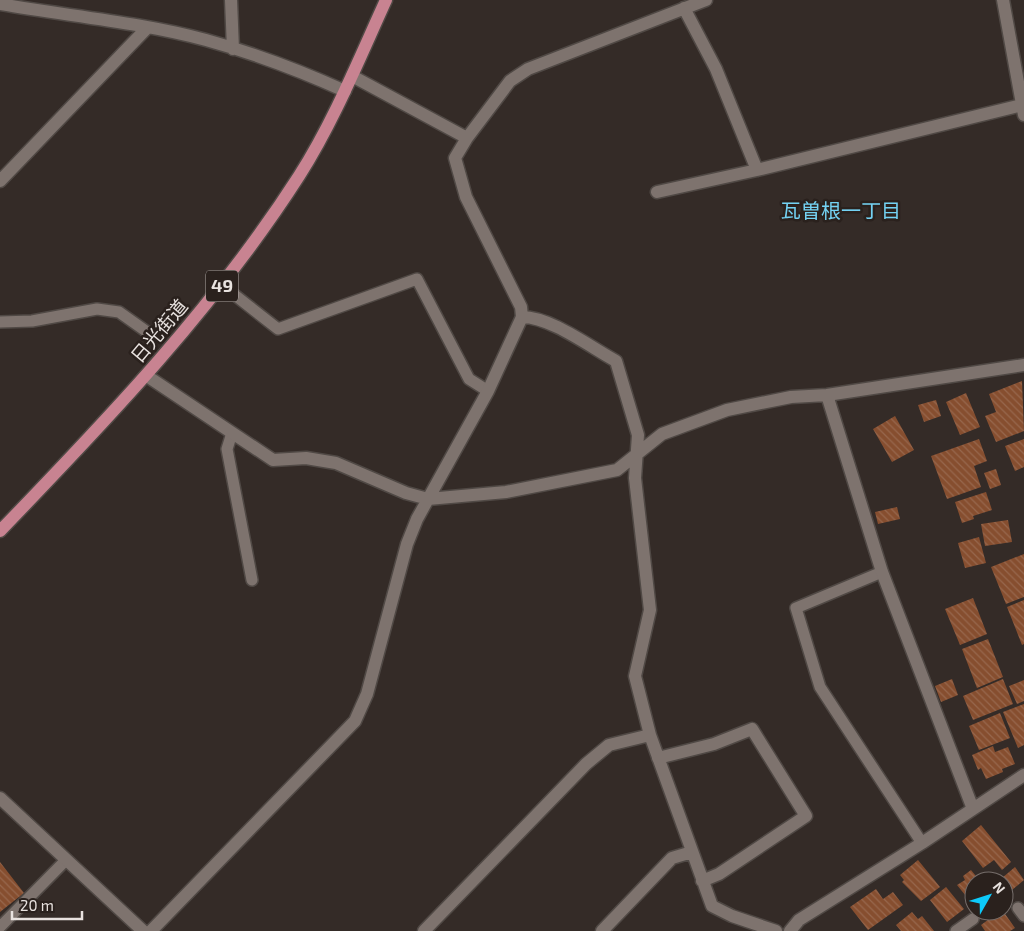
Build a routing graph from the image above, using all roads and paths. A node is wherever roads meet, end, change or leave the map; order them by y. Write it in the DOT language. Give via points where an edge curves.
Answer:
graph roads {
  1 [pos="231,0"];
  2 [pos="386,0"];
  3 [pos="706,0"];
  4 [pos="1003,0"];
  5 [pos="0,4"];
  6 [pos="684,8"];
  7 [pos="147,28"];
  8 [pos="233,49"];
  9 [pos="352,76"];
  10 [pos="345,91"];
  11 [pos="1023,110"];
  12 [pos="467,138"];
  13 [pos="757,170"];
  14 [pos="0,181"];
  15 [pos="657,192"];
  16 [pos="222,285"];
  17 [pos="522,317"];
  18 [pos="0,322"];
  19 [pos="150,334"];
  20 [pos="1024,366"];
  21 [pos="147,376"];
  22 [pos="488,391"];
  23 [pos="826,395"];
  24 [pos="232,433"];
  25 [pos="638,454"];
  26 [pos="428,499"];
  27 [pos="0,531"];
  28 [pos="882,572"];
  29 [pos="252,580"];
  30 [pos="650,735"];
  31 [pos="658,758"];
  32 [pos="1024,775"];
  33 [pos="2,804"];
  34 [pos="972,809"];
  35 [pos="922,844"];
  36 [pos="692,852"];
  37 [pos="66,860"];
  38 [pos="702,881"];
  39 [pos="970,921"];
  40 [pos="0,927"];
  41 [pos="143,931"];
  42 [pos="151,931"];
  43 [pos="424,931"];
  44 [pos="602,931"];
  45 [pos="776,931"];
  46 [pos="790,931"];
  47 [pos="956,931"];
  1 -- 8 [label="street"];
  2 -- 9 [label="main road, 日光街道 / 49"];
  3 -- 6 [label="street"];
  4 -- 11 [label="street"];
  5 -- 7 [label="street"];
  6 -- 12 [label="street" via="528,69 510,81"];
  6 -- 13 [label="street" via="716,69"];
  7 -- 8 [label="street"];
  7 -- 14 [label="street"];
  8 -- 10 [label="street"];
  9 -- 10 [label="main road, 日光街道 / 49"];
  9 -- 12 [label="street"];
  10 -- 16 [label="main road, 日光街道 / 49" via="300,174"];
  11 -- 13 [label="street"];
  12 -- 17 [label="street" via="455,158 466,197 520,306"];
  13 -- 15 [label="street"];
  16 -- 21 [label="main road, 日光街道 / 49"];
  16 -- 22 [label="lane" via="278,329 417,279 469,379"];
  17 -- 22 [label="street"];
  17 -- 25 [label="street" via="534,317 548,323 616,361 638,435"];
  18 -- 19 [label="lane" via="32,321 97,309 118,312"];
  20 -- 23 [label="street"];
  21 -- 24 [label="street"];
  21 -- 27 [label="main road, 日光街道 / 49"];
  22 -- 26 [label="street"];
  23 -- 25 [label="street" via="791,397 727,410 662,434"];
  23 -- 28 [label="street"];
  24 -- 26 [label="street" via="273,460 306,458 336,463"];
  24 -- 29 [label="lane" via="227,449"];
  25 -- 26 [label="street" via="616,470 506,492"];
  25 -- 30 [label="street" via="635,478 650,610 635,676"];
  26 -- 42 [label="street" via="407,544 367,694 355,721"];
  28 -- 34 [label="street"];
  28 -- 35 [label="lane" via="796,608 820,687"];
  30 -- 31 [label="street"];
  30 -- 43 [label="street" via="609,745 586,764"];
  31 -- 36 [label="street"];
  31 -- 38 [label="street" via="714,744 752,729 806,816 719,874"];
  32 -- 34 [label="street"];
  33 -- 37 [label="street"];
  34 -- 35 [label="street"];
  35 -- 46 [label="street" via="799,920"];
  36 -- 38 [label="street"];
  36 -- 44 [label="street" via="672,858"];
  37 -- 40 [label="lane"];
  37 -- 41 [label="street"];
  38 -- 45 [label="street" via="712,906"];
  39 -- 47 [label="lane"];
}
